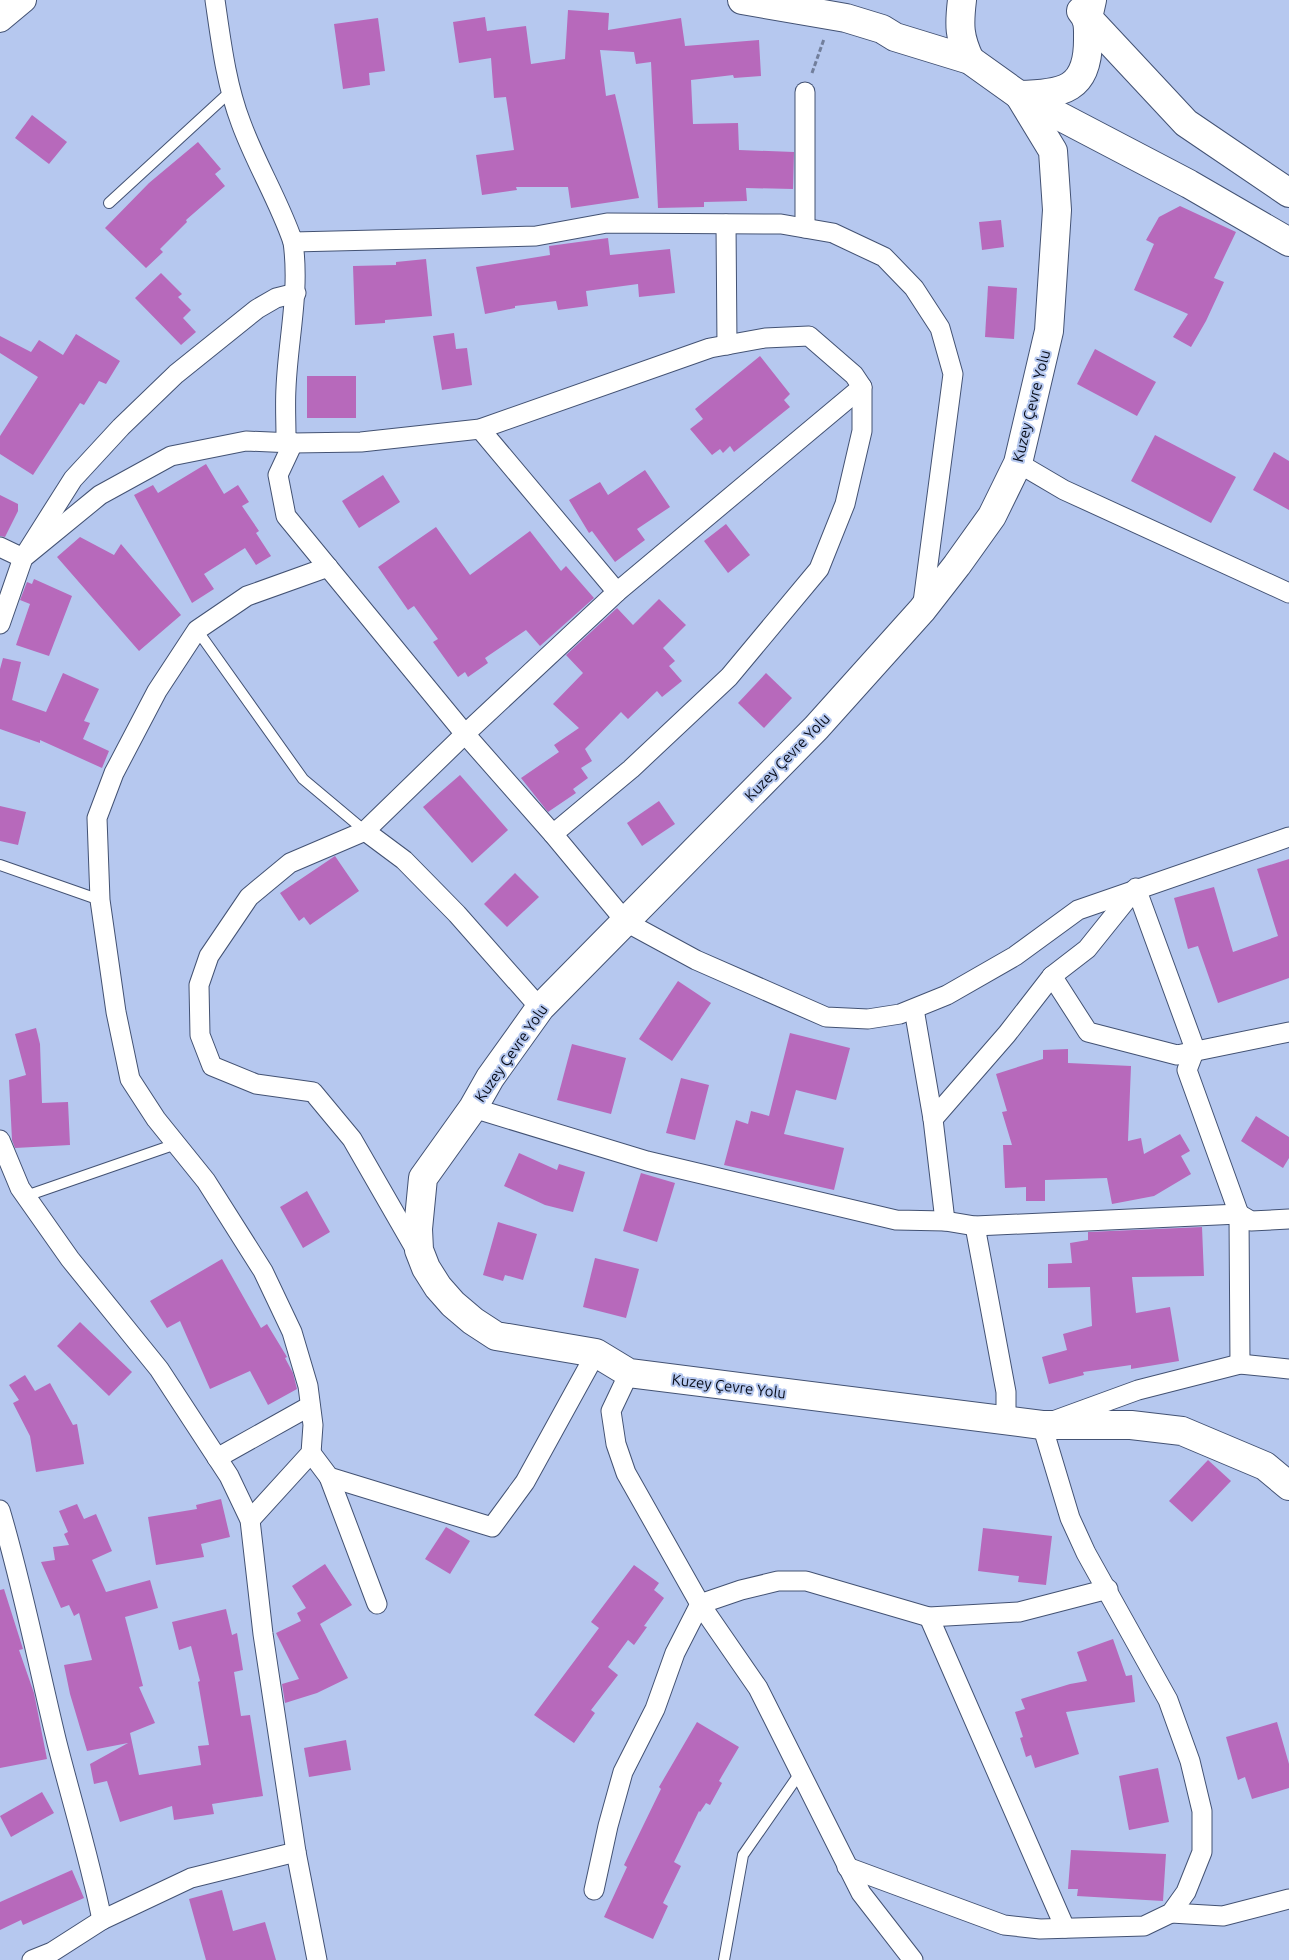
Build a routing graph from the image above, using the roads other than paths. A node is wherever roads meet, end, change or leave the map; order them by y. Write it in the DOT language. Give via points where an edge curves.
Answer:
graph roads {
  1 [pos="8,0"];
  2 [pos="24,0"];
  3 [pos="215,0"];
  4 [pos="742,0"];
  5 [pos="962,0"];
  6 [pos="0,1"];
  7 [pos="1084,6"];
  8 [pos="0,20"];
  9 [pos="970,60"];
  10 [pos="231,91"];
  11 [pos="806,92"];
  12 [pos="1020,95"];
  13 [pos="1289,193"];
  14 [pos="109,203"];
  15 [pos="726,224"];
  16 [pos="805,228"];
  17 [pos="293,242"];
  18 [pos="1289,242"];
  19 [pos="296,293"];
  20 [pos="727,345"];
  21 [pos="862,387"];
  22 [pos="480,429"];
  23 [pos="293,443"];
  24 [pos="1018,464"];
  25 [pos="0,547"];
  26 [pos="23,558"];
  27 [pos="328,567"];
  28 [pos="617,592"];
  29 [pos="1289,593"];
  30 [pos="922,610"];
  31 [pos="0,624"];
  32 [pos="198,630"];
  33 [pos="465,734"];
  34 [pos="365,831"];
  35 [pos="553,834"];
  36 [pos="1289,837"];
  37 [pos="0,865"];
  38 [pos="1136,888"];
  39 [pos="100,900"];
  40 [pos="626,922"];
  41 [pos="1052,976"];
  42 [pos="540,1008"];
  43 [pos="914,1009"];
  44 [pos="1289,1032"];
  45 [pos="1195,1049"];
  46 [pos="473,1108"];
  47 [pos="933,1119"];
  48 [pos="0,1140"];
  49 [pos="176,1144"];
  50 [pos="26,1196"];
  51 [pos="1239,1214"];
  52 [pos="1289,1219"];
  53 [pos="945,1221"];
  54 [pos="975,1226"];
  55 [pos="426,1268"];
  56 [pos="596,1353"];
  57 [pos="1240,1364"];
  58 [pos="1289,1369"];
  59 [pos="629,1373"];
  60 [pos="310,1406"];
  61 [pos="1006,1420"];
  62 [pos="1042,1425"];
  63 [pos="311,1453"];
  64 [pos="217,1458"];
  65 [pos="329,1477"];
  66 [pos="1289,1486"];
  67 [pos="0,1510"];
  68 [pos="250,1520"];
  69 [pos="1108,1589"];
  70 [pos="377,1604"];
  71 [pos="700,1604"];
  72 [pos="929,1617"];
  73 [pos="800,1772"];
  74 [pos="296,1852"];
  75 [pos="847,1867"];
  76 [pos="594,1890"];
  77 [pos="1289,1899"];
  78 [pos="1172,1913"];
  79 [pos="102,1920"];
  80 [pos="1065,1928"];
  81 [pos="32,1960"];
  82 [pos="317,1960"];
  83 [pos="724,1960"];
  84 [pos="913,1960"];
  1 -- 6 [label="main road"];
  2 -- 8 [label="street"];
  3 -- 10 [label="street"];
  4 -- 9 [label="main road" via="833,15"];
  5 -- 9 [label="main road" via="961,40"];
  7 -- 12 [label="main road" via="1088,60 1078,80 1053,94"];
  7 -- 13 [label="main road" via="1186,123"];
  9 -- 12 [label="main road"];
  10 -- 14 [label="lane"];
  10 -- 17 [label="street" via="255,158 284,216"];
  11 -- 16 [label="street"];
  12 -- 18 [label="main road" via="1189,184"];
  12 -- 24 [label="main road, Kuzey Çevre Yolu" via="1053,151 1057,210 1049,331"];
  15 -- 16 [label="street" via="781,224"];
  15 -- 17 [label="street" via="607,223 536,236"];
  15 -- 20 [label="street"];
  16 -- 30 [label="street" via="833,233 884,257 914,288 940,328 953,374"];
  17 -- 19 [label="street"];
  19 -- 23 [label="street" via="286,388 286,438"];
  19 -- 26 [label="street" via="276,298 256,309 176,374 120,427 73,479"];
  20 -- 21 [label="street" via="765,338 810,336 854,375"];
  20 -- 22 [label="street" via="710,348"];
  21 -- 28 [label="street"];
  21 -- 35 [label="street" via="862,431 845,504 818,569 730,677 631,769"];
  22 -- 23 [label="street" via="410,438"];
  22 -- 28 [label="street"];
  23 -- 26 [label="street" via="246,441 171,456 100,495"];
  23 -- 27 [label="street" via="278,475 286,516"];
  24 -- 29 [label="street" via="1064,490"];
  24 -- 30 [label="main road, Kuzey Çevre Yolu" via="992,516"];
  25 -- 26 [label="street"];
  26 -- 31 [label="street"];
  27 -- 32 [label="street" via="247,596"];
  27 -- 33 [label="street"];
  28 -- 33 [label="street"];
  30 -- 40 [label="main road, Kuzey Çevre Yolu" via="816,728"];
  32 -- 34 [label="lane" via="303,779"];
  32 -- 39 [label="street" via="157,691 114,773 98,818"];
  33 -- 34 [label="street"];
  33 -- 35 [label="street"];
  34 -- 42 [label="street" via="404,860"];
  34 -- 55 [label="street" via="290,863 249,897 209,956 199,985 200,1035 212,1066 256,1084 313,1092 352,1139"];
  35 -- 40 [label="street"];
  36 -- 38 [label="street"];
  37 -- 39 [label="lane"];
  38 -- 41 [label="street" via="1087,949"];
  38 -- 43 [label="street" via="1078,910 1014,956 947,995"];
  38 -- 45 [label="street"];
  39 -- 49 [label="street" via="116,1012 130,1079"];
  40 -- 42 [label="main road, Kuzey Çevre Yolu"];
  40 -- 43 [label="street" via="696,960 826,1017 868,1019"];
  41 -- 45 [label="street" via="1088,1032 1176,1055"];
  41 -- 47 [label="street" via="1007,1034"];
  42 -- 46 [label="main road, Kuzey Çevre Yolu" via="490,1078"];
  43 -- 47 [label="street"];
  44 -- 45 [label="street"];
  45 -- 51 [label="street" via="1187,1070"];
  46 -- 53 [label="street" via="647,1161 896,1220"];
  46 -- 55 [label="main road, Kuzey Çevre Yolu" via="423,1178 418,1229"];
  47 -- 53 [label="street"];
  48 -- 50 [label="street"];
  49 -- 50 [label="lane"];
  49 -- 60 [label="street" via="206,1180 264,1271 292,1332 308,1386"];
  50 -- 64 [label="street" via="70,1259 159,1369"];
  51 -- 52 [label="street" via="1251,1221"];
  51 -- 54 [label="street"];
  51 -- 57 [label="street"];
  53 -- 54 [label="street"];
  54 -- 61 [label="street" via="1006,1392"];
  55 -- 56 [label="main road, Kuzey Çevre Yolu" via="453,1304 496,1336"];
  56 -- 59 [label="main road, Kuzey Çevre Yolu"];
  56 -- 65 [label="street" via="525,1482 492,1527"];
  57 -- 58 [label="street"];
  57 -- 62 [label="street" via="1138,1390"];
  59 -- 61 [label="main road, Kuzey Çevre Yolu"];
  59 -- 71 [label="street" via="611,1411 616,1444 626,1472"];
  60 -- 63 [label="street" via="313,1425"];
  60 -- 64 [label="street"];
  61 -- 62 [label="main road, Kuzey Çevre Yolu"];
  62 -- 66 [label="main road, Kuzey Çevre Yolu" via="1131,1425 1182,1431 1265,1466"];
  62 -- 69 [label="street" via="1070,1518"];
  63 -- 65 [label="street"];
  63 -- 68 [label="street"];
  64 -- 68 [label="street"];
  65 -- 70 [label="street"];
  67 -- 79 [label="street" via="18,1570"];
  68 -- 74 [label="street" via="263,1634"];
  69 -- 72 [label="street" via="1019,1612"];
  69 -- 78 [label="street" via="1168,1700 1190,1762 1202,1812 1202,1852 1186,1892"];
  71 -- 72 [label="street" via="778,1581 806,1581"];
  71 -- 73 [label="street" via="758,1688"];
  71 -- 76 [label="street" via="675,1653 655,1709 623,1772"];
  72 -- 80 [label="street"];
  73 -- 75 [label="street"];
  73 -- 83 [label="lane" via="743,1855"];
  74 -- 79 [label="street" via="192,1878"];
  74 -- 82 [label="street"];
  75 -- 80 [label="street" via="1004,1925"];
  75 -- 84 [label="street" via="861,1893"];
  77 -- 78 [label="street" via="1223,1916"];
  78 -- 80 [label="street" via="1144,1926"];
  79 -- 81 [label="street" via="52,1952"];
}
